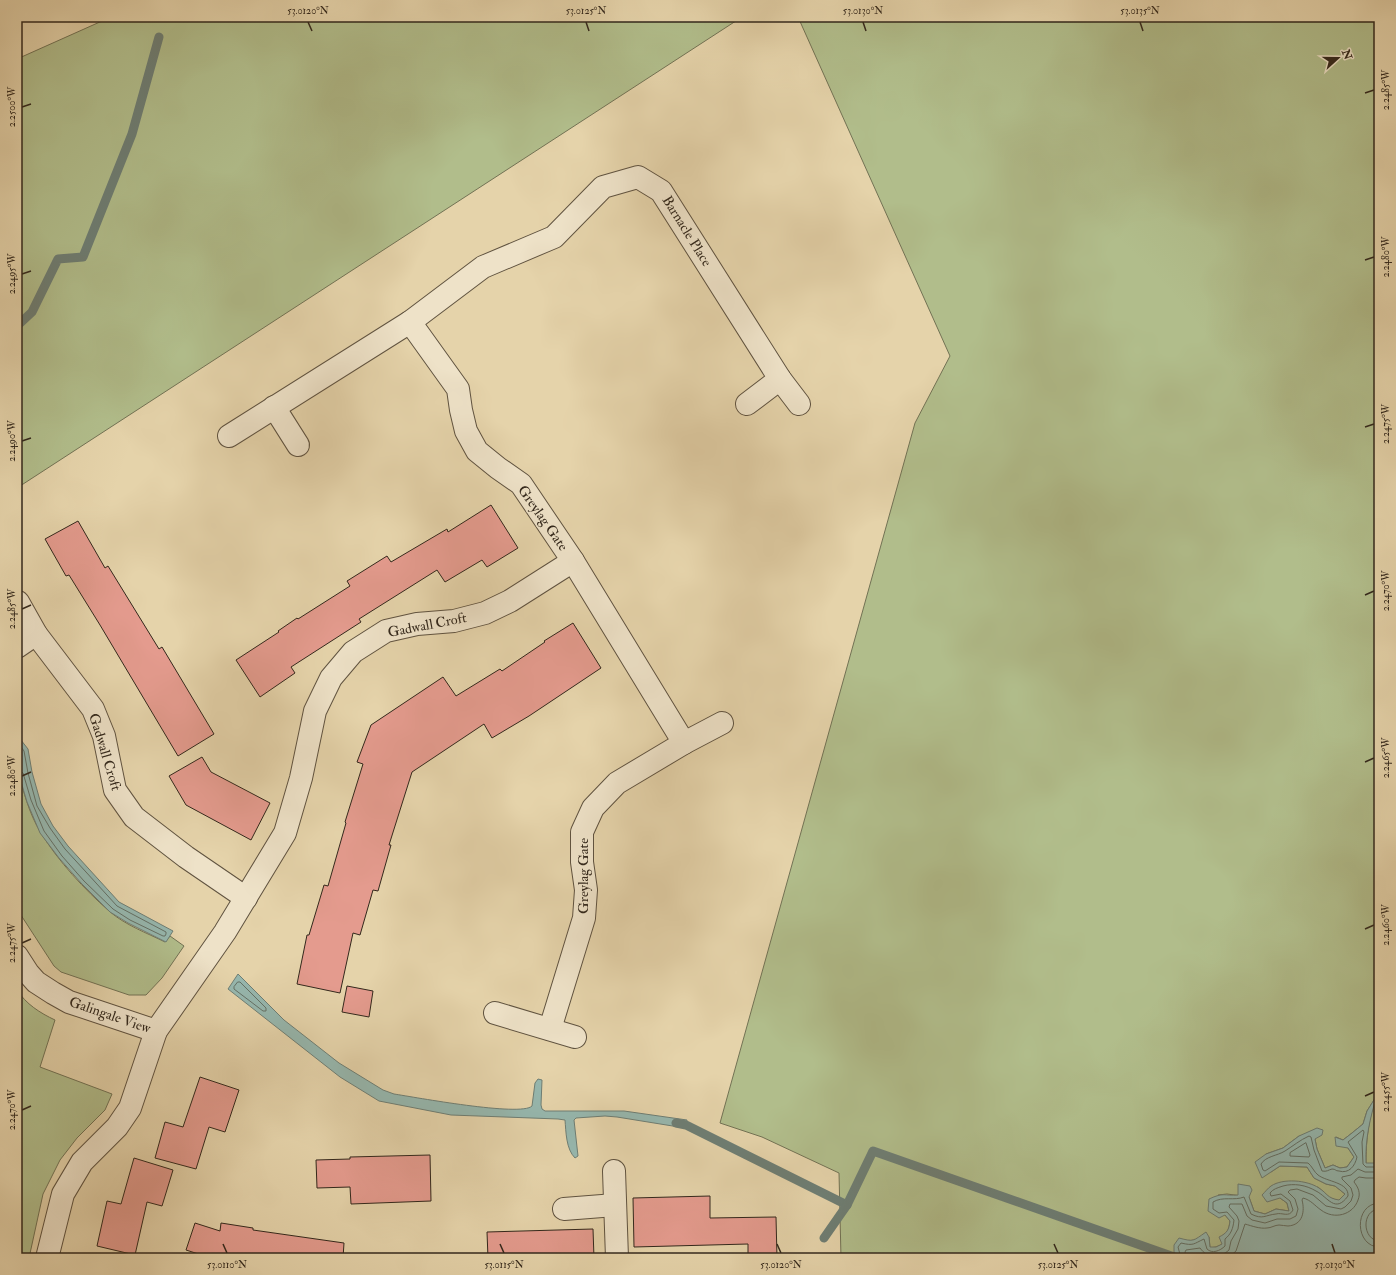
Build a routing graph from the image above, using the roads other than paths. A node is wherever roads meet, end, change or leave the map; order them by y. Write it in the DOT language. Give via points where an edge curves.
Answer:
graph roads {
  1 [pos="410,322"];
  2 [pos="780,379"];
  3 [pos="747,404"];
  4 [pos="799,404"];
  5 [pos="274,407"];
  6 [pos="229,436"];
  7 [pos="298,445"];
  8 [pos="573,561"];
  9 [pos="18,602"];
  10 [pos="36,634"];
  11 [pos="17,647"];
  12 [pos="722,723"];
  13 [pos="684,743"];
  14 [pos="246,898"];
  15 [pos="17,956"];
  16 [pos="495,1013"];
  17 [pos="550,1029"];
  18 [pos="156,1031"];
  19 [pos="575,1037"];
  20 [pos="614,1171"];
  21 [pos="615,1205"];
  22 [pos="564,1209"];
  23 [pos="47,1258"];
  24 [pos="617,1258"];
  1 -- 2 [label="street, Barnacle Place" via="483,267 554,237 603,187 638,177 661,191"];
  1 -- 5 [label="street"];
  1 -- 8 [label="street, Greylag Gate" via="458,389 466,431 477,451 521,484"];
  2 -- 3 [label="street"];
  2 -- 4 [label="street, Barnacle Place"];
  5 -- 6 [label="street"];
  5 -- 7 [label="street"];
  8 -- 13 [label="street, Greylag Gate"];
  8 -- 14 [label="street, Gadwall Croft" via="510,601 485,613 454,621 417,624 386,631 353,652 331,678 315,711 301,778 284,833"];
  9 -- 10 [label="street, Gadwall Croft"];
  10 -- 11 [label="street"];
  10 -- 14 [label="street, Gadwall Croft" via="93,709 104,736 115,790 134,817"];
  12 -- 13 [label="street, Greylag Gate"];
  13 -- 17 [label="street, Greylag Gate" via="616,783 593,808 582,832 582,862 586,890 584,918"];
  14 -- 18 [label="street, Gadwall Croft"];
  15 -- 18 [label="street, Galingale View" via="36,982 69,1002"];
  16 -- 17 [label="street"];
  17 -- 19 [label="street"];
  18 -- 23 [label="street, Galingale View" via="130,1108 117,1127 82,1162 63,1194"];
  20 -- 21 [label="street"];
  21 -- 22 [label="street"];
  21 -- 24 [label="street"];
}
